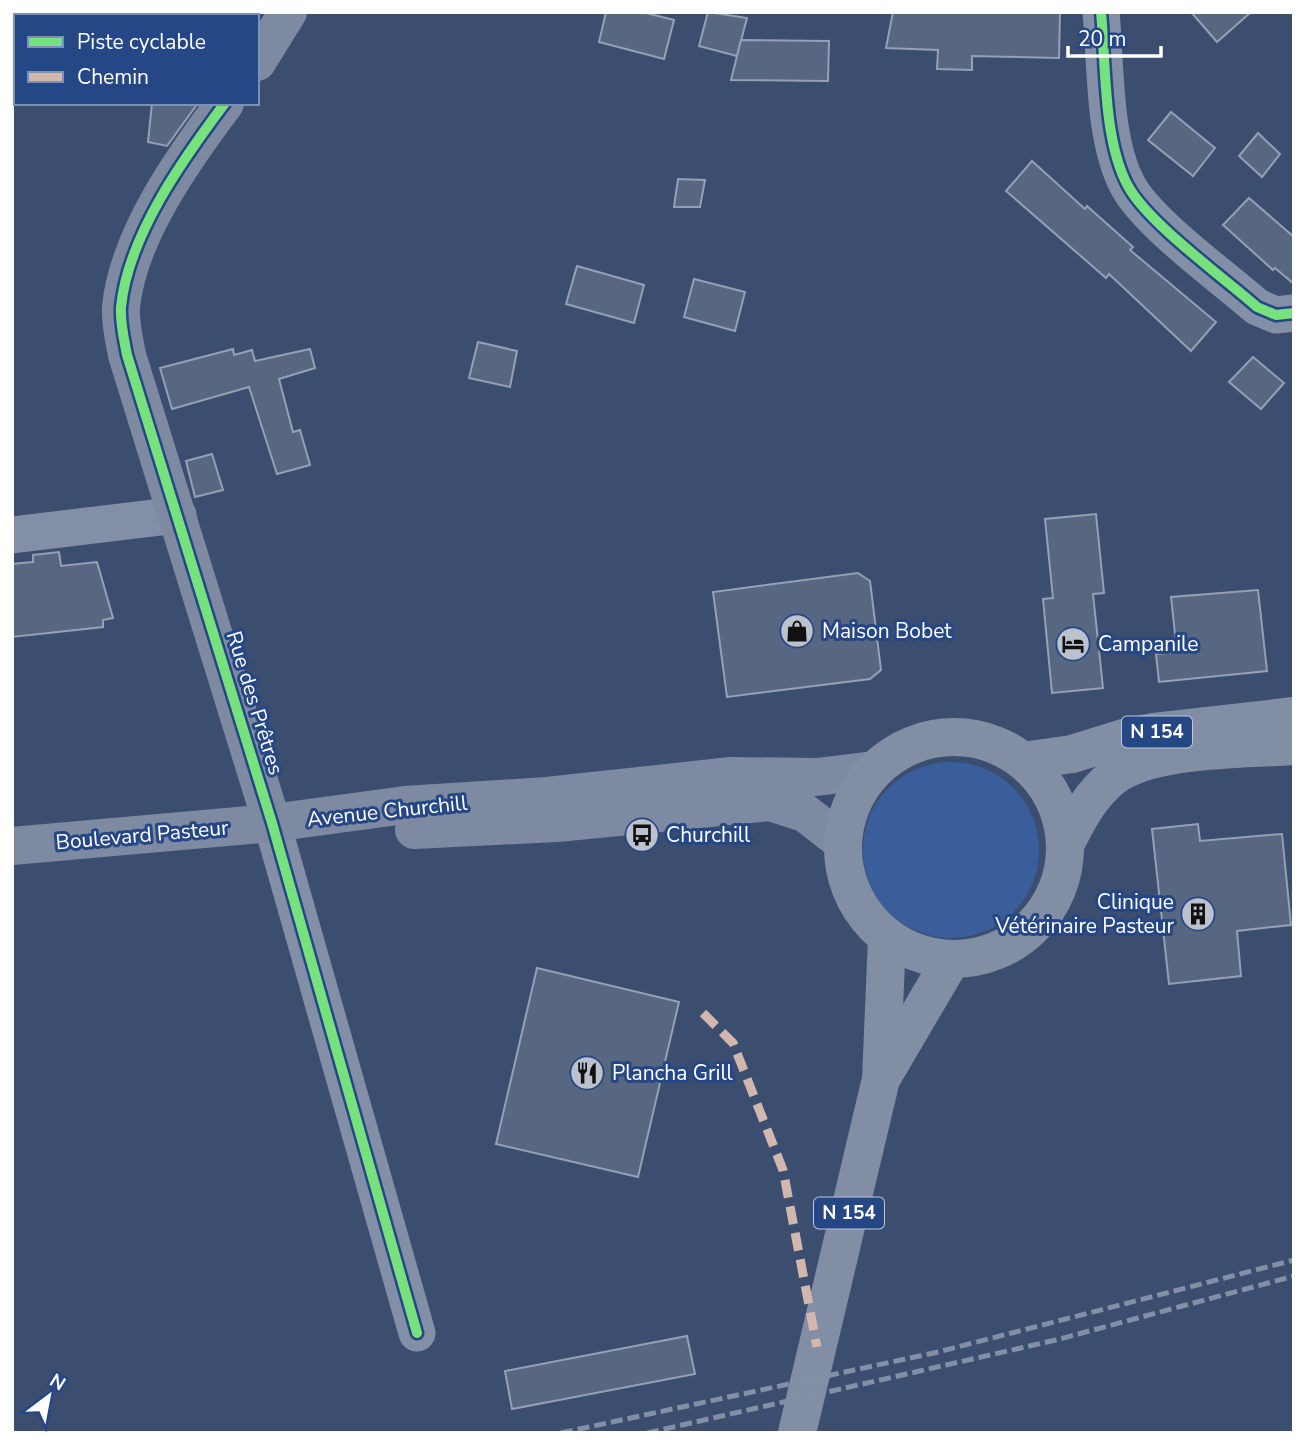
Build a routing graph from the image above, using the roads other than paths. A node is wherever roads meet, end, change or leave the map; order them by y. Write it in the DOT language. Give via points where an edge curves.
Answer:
graph roads {
  1 [pos="288,12"];
  2 [pos="1101,12"];
  3 [pos="259,59"];
  4 [pos="224,105"];
  5 [pos="1294,313"];
  6 [pos="178,515"];
  7 [pos="12,535"];
  8 [pos="1294,716"];
  9 [pos="1294,746"];
  10 [pos="1023,761"];
  11 [pos="874,770"];
  12 [pos="272,823"];
  13 [pos="842,842"];
  14 [pos="1066,843"];
  15 [pos="12,846"];
  16 [pos="887,937"];
  17 [pos="951,960"];
  18 [pos="881,1079"];
  19 [pos="417,1333"];
  20 [pos="797,1433"];
  1 -- 3 [label="main road"];
  2 -- 5 [label="street" via="1112,134 1128,187 1159,222 1257,307 1276,315"];
  4 -- 6 [label="main road, Rue des Prêtres" via="148,222 121,307 127,355"];
  6 -- 7 [label="street"];
  6 -- 12 [label="main road, Rue des Prêtres"];
  8 -- 10 [label="main road, N 154" via="1154,732 1072,754"];
  9 -- 14 [label="main road, N 154" via="1159,759 1132,766 1101,789"];
  10 -- 11 [label="main road" via="987,742 947,737 908,747"];
  10 -- 14 [label="main road" via="1054,797"];
  11 -- 12 [label="main road, Avenue Churchill" via="816,777 732,776 547,796 405,805"];
  11 -- 13 [label="main road" via="852,803"];
  12 -- 13 [label="main road, Avenue Churchill" via="476,829 770,802 805,813"];
  12 -- 15 [label="main road, Boulevard Pasteur"];
  12 -- 19 [label="street, Rue des Prêtres"];
  13 -- 16 [label="main road" via="853,895"];
  14 -- 17 [label="main road" via="1055,897 1034,927 996,951"];
  16 -- 17 [label="main road" via="917,954"];
  16 -- 18 [label="main road, N 154"];
  17 -- 18 [label="main road, N 154"];
  18 -- 20 [label="main road, N 154"];
}
